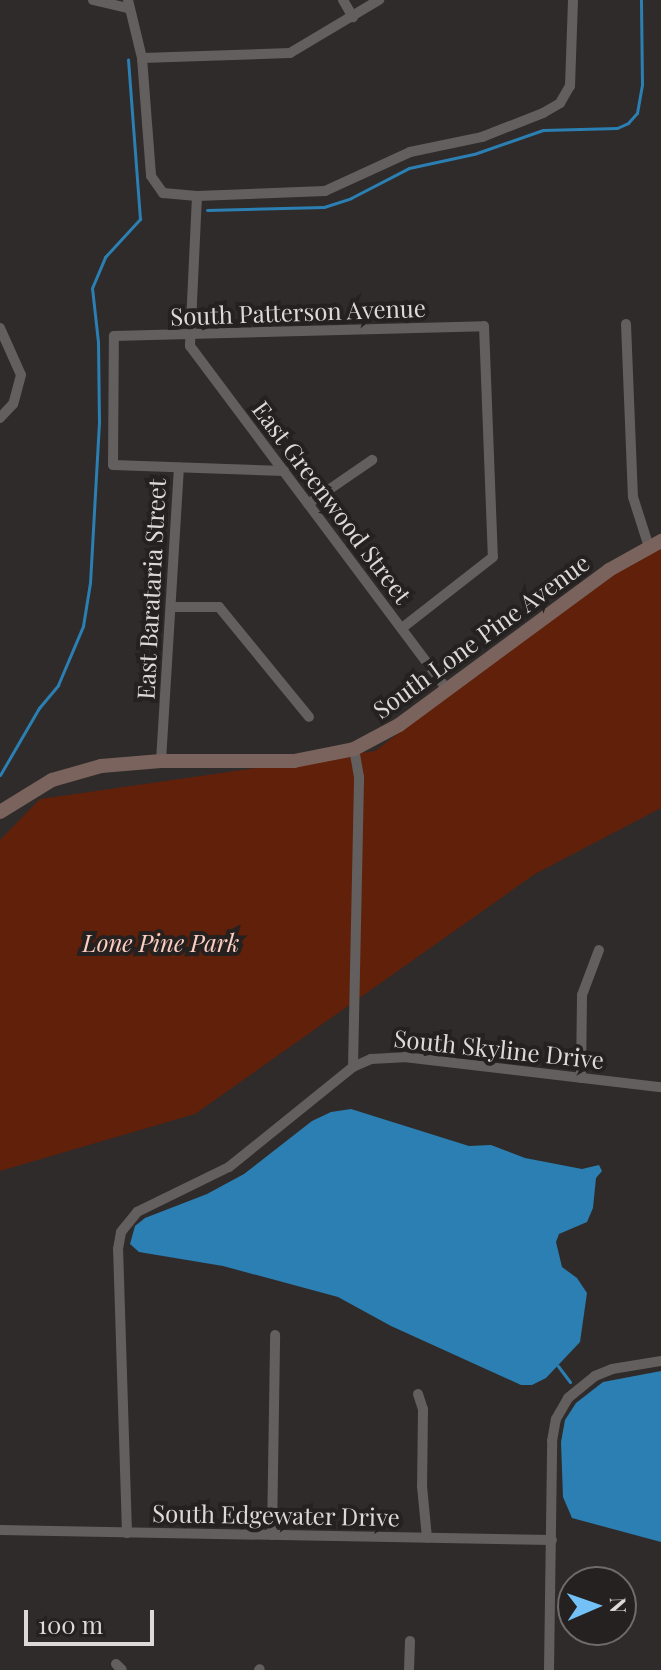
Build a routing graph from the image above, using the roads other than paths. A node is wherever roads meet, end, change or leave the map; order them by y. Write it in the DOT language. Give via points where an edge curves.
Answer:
graph roads {
  1 [pos="93,0"];
  2 [pos="343,0"];
  3 [pos="379,0"];
  4 [pos="573,0"];
  5 [pos="128,4"];
  6 [pos="353,17"];
  7 [pos="142,58"];
  8 [pos="197,196"];
  9 [pos="626,324"];
  10 [pos="0,328"];
  11 [pos="114,336"];
  12 [pos="190,336"];
  13 [pos="0,418"];
  14 [pos="372,460"];
  15 [pos="179,468"];
  16 [pos="284,471"];
  17 [pos="308,504"];
  18 [pos="655,544"];
  19 [pos="172,607"];
  20 [pos="402,628"];
  21 [pos="447,690"];
  22 [pos="309,717"];
  23 [pos="354,749"];
  24 [pos="161,761"];
  25 [pos="0,812"];
  26 [pos="599,950"];
  27 [pos="353,1067"];
  28 [pos="581,1078"];
  29 [pos="661,1087"];
  30 [pos="275,1335"];
  31 [pos="661,1361"];
  32 [pos="418,1394"];
  33 [pos="0,1530"];
  34 [pos="127,1533"];
  35 [pos="272,1535"];
  36 [pos="427,1538"];
  37 [pos="552,1540"];
  38 [pos="410,1641"];
  39 [pos="409,1670"];
  40 [pos="549,1670"];
  1 -- 5 [label="street"];
  2 -- 6 [label="street"];
  3 -- 6 [label="street"];
  4 -- 8 [label="street" via="570,86 560,103 543,113 482,137 410,152 325,191"];
  5 -- 7 [label="street"];
  6 -- 7 [label="street" via="290,53"];
  7 -- 8 [label="street" via="151,176 163,193"];
  8 -- 12 [label="street"];
  9 -- 18 [label="street" via="633,497"];
  10 -- 13 [label="street" via="21,375 13,404"];
  11 -- 12 [label="street, South Patterson Avenue"];
  11 -- 15 [label="street, East Barataria Street" via="113,465"];
  12 -- 16 [label="street, East Greenwood Street" via="190,346"];
  12 -- 20 [label="street, South Patterson Avenue" via="484,326 493,557"];
  14 -- 17 [label="street"];
  15 -- 16 [label="street"];
  15 -- 19 [label="street, East Barataria Street"];
  16 -- 17 [label="street, East Greenwood Street"];
  17 -- 20 [label="street, East Greenwood Street"];
  18 -- 21 [label="main road, South Lone Pine Avenue" via="609,570"];
  19 -- 22 [label="street" via="219,607"];
  19 -- 24 [label="street, East Barataria Street"];
  20 -- 21 [label="street, East Greenwood Street"];
  21 -- 23 [label="main road, South Lone Pine Avenue"];
  23 -- 24 [label="main road, South Lone Pine Avenue" via="294,761"];
  23 -- 27 [label="street" via="359,793"];
  24 -- 25 [label="main road, South Lone Pine Avenue" via="114,764 64,776"];
  26 -- 28 [label="street" via="582,995"];
  27 -- 28 [label="street, South Skyline Drive" via="371,1059 404,1057"];
  27 -- 34 [label="street, South Skyline Drive" via="229,1167 137,1212 121,1232"];
  28 -- 29 [label="street, South Skyline Drive"];
  30 -- 35 [label="street"];
  31 -- 37 [label="street" via="612,1369 574,1392 556,1419"];
  32 -- 36 [label="street" via="423,1409"];
  33 -- 34 [label="street, South Edgewater Drive"];
  34 -- 35 [label="street, South Edgewater Drive"];
  35 -- 36 [label="street, South Edgewater Drive"];
  36 -- 37 [label="street, South Edgewater Drive"];
  37 -- 40 [label="street"];
  38 -- 39 [label="street"];
}
